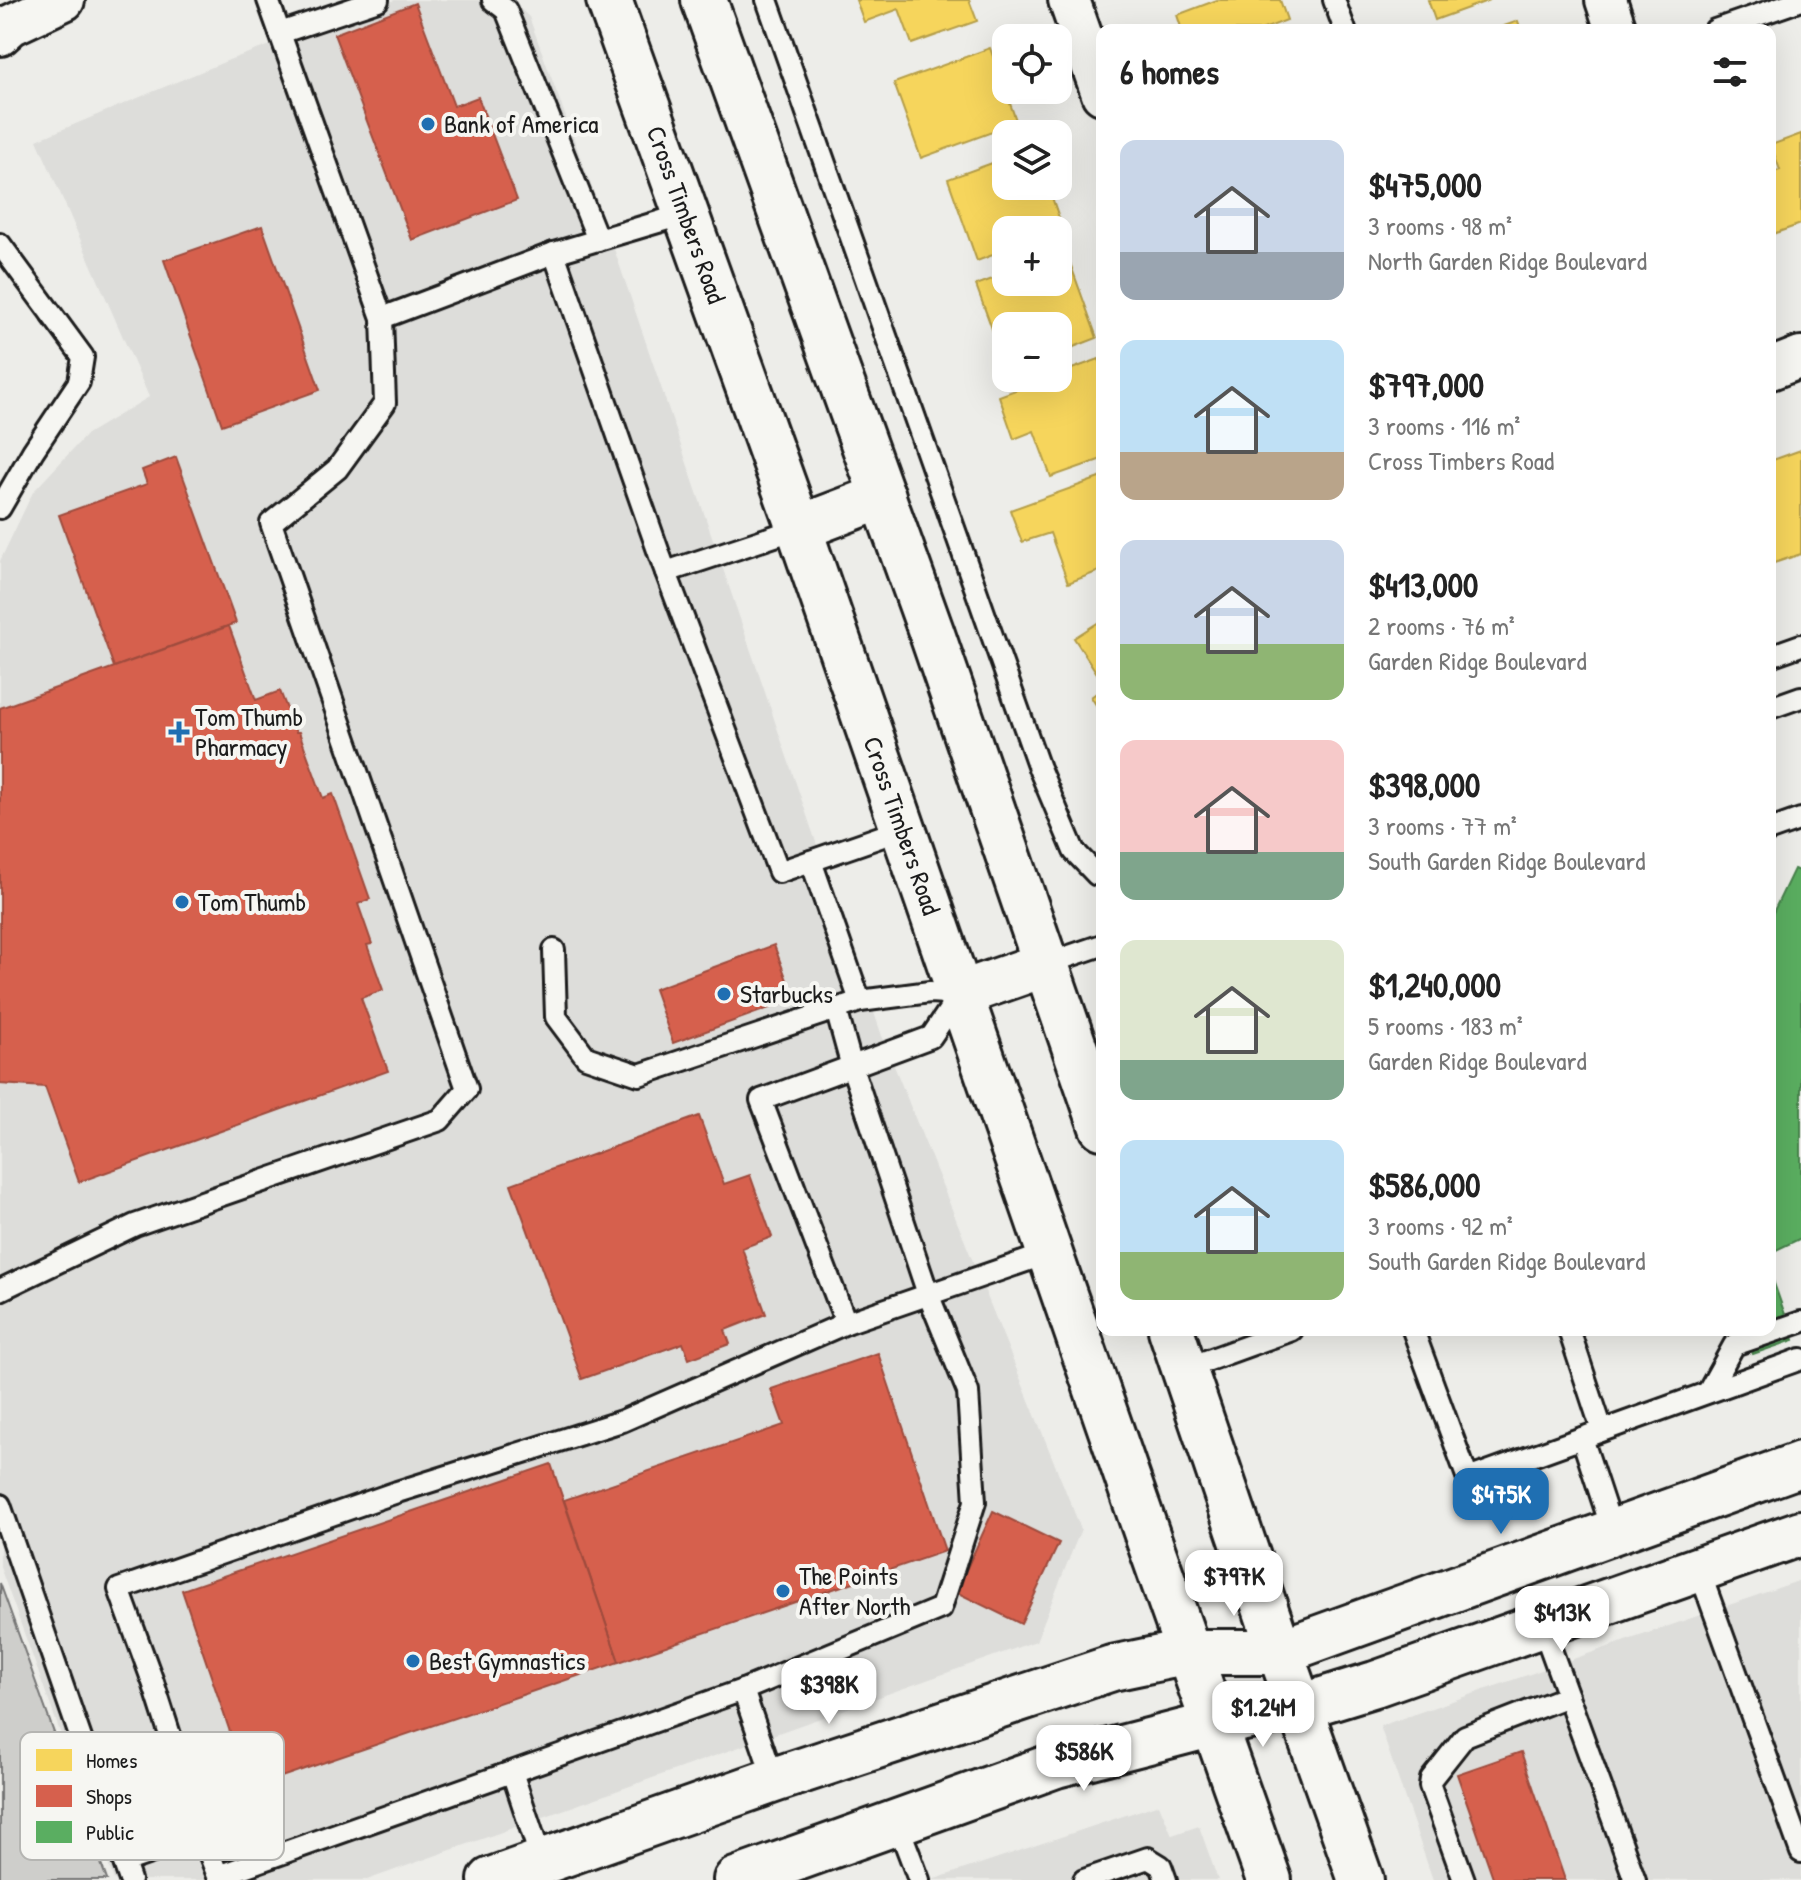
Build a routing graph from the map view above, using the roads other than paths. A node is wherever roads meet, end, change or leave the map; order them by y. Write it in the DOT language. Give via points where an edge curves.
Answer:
graph roads {
  1 [pos="64,0"];
  2 [pos="268,0"];
  3 [pos="378,0"];
  4 [pos="493,0"];
  5 [pos="609,0"];
  6 [pos="704,0"];
  7 [pos="767,0"];
  8 [pos="1069,0"];
  9 [pos="1334,0"];
  10 [pos="1606,0"];
  11 [pos="1801,0"];
  12 [pos="5,24"];
  13 [pos="1343,24"];
  14 [pos="1614,24"];
  15 [pos="1732,24"];
  16 [pos="280,33"];
  17 [pos="1096,77"];
  18 [pos="685,214"];
  19 [pos="598,240"];
  20 [pos="0,244"];
  21 [pos="554,253"];
  22 [pos="382,318"];
  23 [pos="1801,357"];
  24 [pos="1776,367"];
  25 [pos="883,496"];
  26 [pos="0,508"];
  27 [pos="799,528"];
  28 [pos="666,572"];
  29 [pos="1801,645"];
  30 [pos="1776,654"];
  31 [pos="1801,697"];
  32 [pos="1776,706"];
  33 [pos="1801,819"];
  34 [pos="1776,828"];
  35 [pos="903,829"];
  36 [pos="811,861"];
  37 [pos="1096,874"];
  38 [pos="1096,947"];
  39 [pos="554,950"];
  40 [pos="1046,964"];
  41 [pos="960,994"];
  42 [pos="860,1001"];
  43 [pos="836,1009"];
  44 [pos="852,1067"];
  45 [pos="1096,1110"];
  46 [pos="1049,1253"];
  47 [pos="0,1290"];
  48 [pos="928,1294"];
  49 [pos="1801,1322"];
  50 [pos="846,1323"];
  51 [pos="1776,1331"];
  52 [pos="1258,1336"];
  53 [pos="1415,1336"];
  54 [pos="1571,1336"];
  55 [pos="1760,1336"];
  56 [pos="1177,1350"];
  57 [pos="1801,1359"];
  58 [pos="1708,1392"];
  59 [pos="1602,1430"];
  60 [pos="1582,1438"];
  61 [pos="1801,1464"];
  62 [pos="0,1505"];
  63 [pos="1613,1532"];
  64 [pos="1801,1533"];
  65 [pos="1699,1570"];
  66 [pos="1542,1625"];
  67 [pos="1189,1652"];
  68 [pos="1280,1652"];
  69 [pos="743,1690"];
  70 [pos="1568,1696"];
  71 [pos="1300,1707"];
  72 [pos="1214,1724"];
  73 [pos="79,1732"];
  74 [pos="169,1732"];
  75 [pos="512,1772"];
  76 [pos="774,1780"];
  77 [pos="897,1822"];
  78 [pos="1801,1852"];
  79 [pos="284,1853"];
  80 [pos="150,1860"];
  81 [pos="212,1860"];
  82 [pos="263,1860"];
  83 [pos="542,1862"];
  84 [pos="127,1871"];
  85 [pos="491,1880"];
  86 [pos="736,1880"];
  87 [pos="919,1880"];
  88 [pos="1084,1880"];
  89 [pos="1166,1880"];
  90 [pos="1269,1880"];
  91 [pos="1361,1880"];
  92 [pos="1464,1880"];
  93 [pos="1635,1880"];
  1 -- 12 [label="street"];
  2 -- 16 [label="lane"];
  3 -- 16 [label="lane"];
  4 -- 19 [label="lane" via="506,10"];
  5 -- 18 [label="main road, Cross Timbers Road"];
  6 -- 25 [label="main road"];
  7 -- 37 [label="lane" via="1039,768 1074,851"];
  8 -- 17 [label="street"];
  9 -- 13 [label="lane"];
  10 -- 14 [label="street"];
  11 -- 15 [label="lane"];
  16 -- 22 [label="lane"];
  18 -- 19 [label="lane"];
  18 -- 27 [label="main road, Cross Timbers Road"];
  19 -- 21 [label="lane"];
  20 -- 26 [label="lane" via="83,357 79,382"];
  21 -- 22 [label="lane"];
  21 -- 28 [label="lane"];
  22 -- 47 [label="lane" via="385,403 337,469 271,523 467,1089 440,1120 135,1225"];
  23 -- 24 [label="street"];
  25 -- 27 [label="main road"];
  25 -- 40 [label="main road"];
  27 -- 28 [label="lane"];
  27 -- 35 [label="main road, Cross Timbers Road"];
  28 -- 36 [label="lane" via="779,872"];
  29 -- 30 [label="lane"];
  31 -- 32 [label="lane"];
  33 -- 34 [label="lane"];
  35 -- 36 [label="lane"];
  35 -- 41 [label="main road, Cross Timbers Road"];
  36 -- 42 [label="lane"];
  38 -- 40 [label="lane"];
  39 -- 43 [label="lane" via="556,1017 586,1057 639,1075"];
  40 -- 41 [label="main road"];
  40 -- 45 [label="main road"];
  41 -- 42 [label="lane" via="930,992"];
  41 -- 44 [label="lane" via="931,1037"];
  41 -- 46 [label="main road, Cross Timbers Road"];
  42 -- 43 [label="lane"];
  43 -- 44 [label="lane"];
  44 -- 48 [label="lane"];
  44 -- 50 [label="lane" via="761,1100"];
  46 -- 48 [label="lane"];
  46 -- 67 [label="main road, Cross Timbers Road"];
  48 -- 50 [label="lane"];
  48 -- 69 [label="lane" via="968,1392 975,1502 941,1608"];
  49 -- 51 [label="lane"];
  50 -- 74 [label="lane" via="622,1421 119,1589"];
  52 -- 56 [label="lane"];
  53 -- 60 [label="lane" via="1468,1479"];
  54 -- 59 [label="lane"];
  55 -- 58 [label="lane" via="1734,1345"];
  56 -- 68 [label="main road"];
  57 -- 58 [label="lane"];
  58 -- 59 [label="lane"];
  59 -- 60 [label="lane"];
  60 -- 63 [label="lane"];
  61 -- 63 [label="main road"];
  62 -- 73 [label="lane"];
  63 -- 68 [label="main road"];
  64 -- 65 [label="main road"];
  65 -- 66 [label="main road"];
  65 -- 78 [label="lane"];
  66 -- 70 [label="lane"];
  66 -- 71 [label="main road"];
  67 -- 68 [label="main road"];
  67 -- 72 [label="main road, Cross Timbers Road"];
  67 -- 76 [label="main road" via="1112,1668"];
  68 -- 71 [label="main road"];
  69 -- 75 [label="lane"];
  69 -- 76 [label="lane"];
  70 -- 92 [label="lane" via="1465,1736 1431,1779"];
  70 -- 93 [label="lane"];
  71 -- 72 [label="main road"];
  71 -- 91 [label="main road"];
  72 -- 77 [label="main road" via="1056,1765"];
  72 -- 90 [label="main road, Cross Timbers Road"];
  75 -- 79 [label="lane"];
  75 -- 83 [label="lane"];
  76 -- 83 [label="main road"];
  77 -- 86 [label="main road"];
  77 -- 87 [label="lane"];
  80 -- 84 [label="lane"];
  81 -- 82 [label="lane" via="218,1876"];
  83 -- 85 [label="main road"];
  88 -- 89 [label="lane" via="1148,1858 1161,1866"];
}
